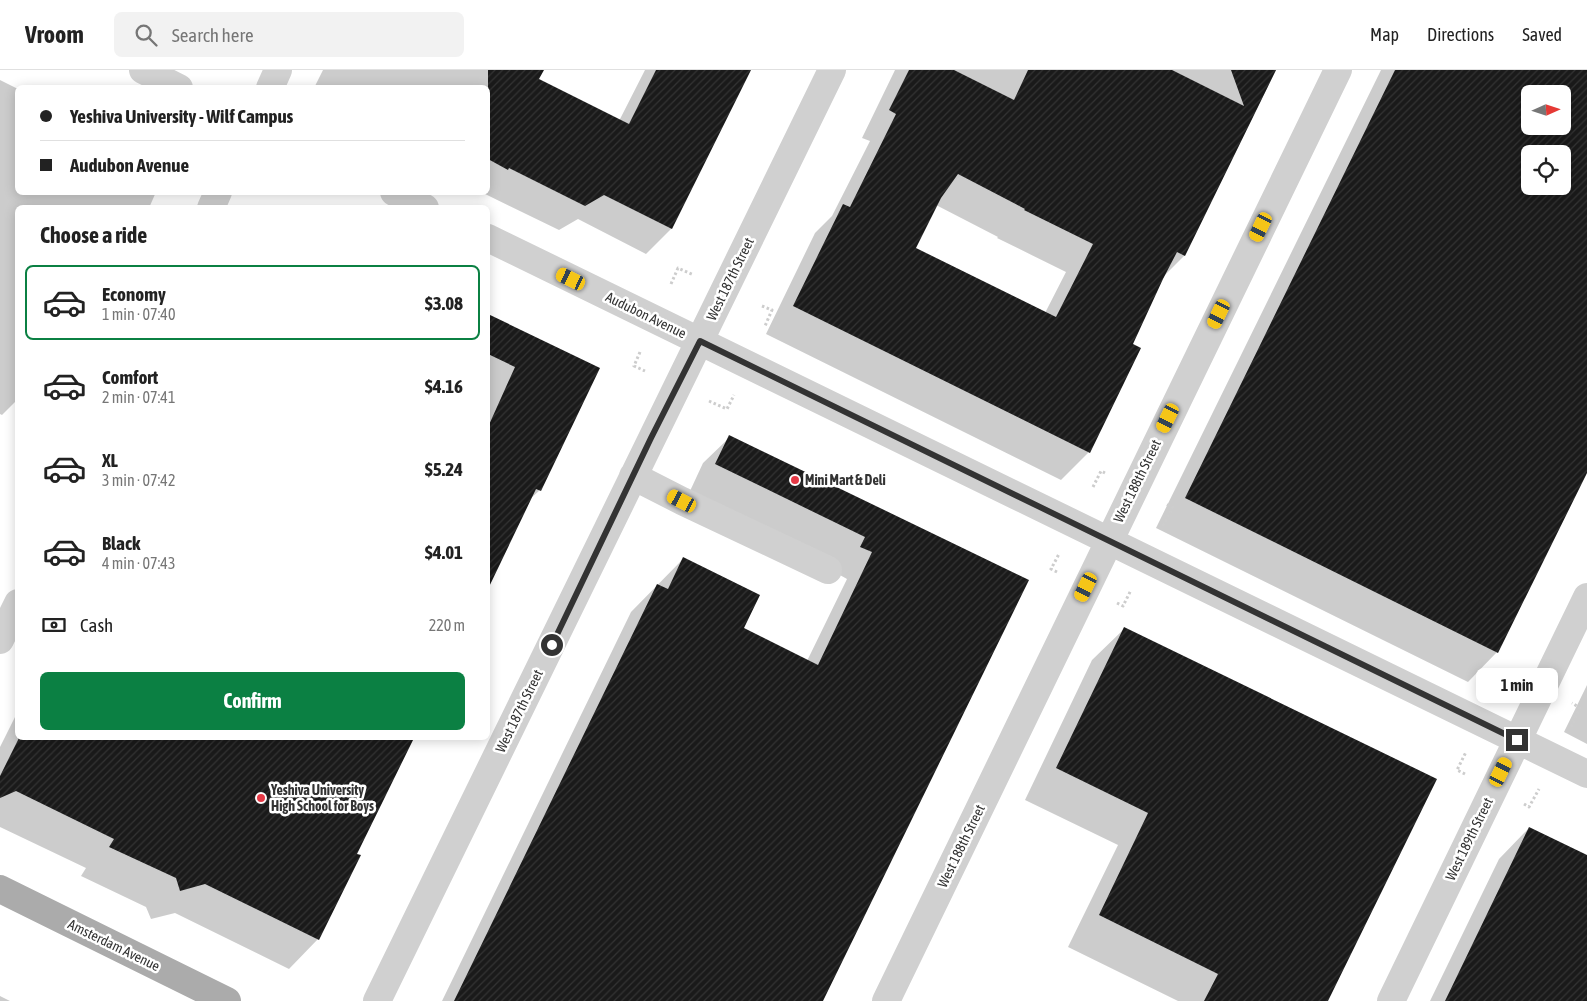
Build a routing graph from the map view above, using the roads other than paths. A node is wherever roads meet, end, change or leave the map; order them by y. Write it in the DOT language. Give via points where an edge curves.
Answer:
graph roads {
  1 [pos="143,70"];
  2 [pos="278,70"];
  3 [pos="832,70"];
  4 [pos="1338,70"];
  5 [pos="173,85"];
  6 [pos="271,85"];
  7 [pos="400,195"];
  8 [pos="419,205"];
  9 [pos="490,239"];
  10 [pos="700,341"];
  11 [pos="633,476"];
  12 [pos="1108,541"];
  13 [pos="828,570"];
  14 [pos="1587,597"];
  15 [pos="15,609"];
  16 [pos="0,640"];
  17 [pos="1517,740"];
  18 [pos="1587,774"];
  19 [pos="0,889"];
  20 [pos="227,1001"];
  21 [pos="377,1001"];
  22 [pos="886,1001"];
  23 [pos="1391,1001"];
  1 -- 5 [label="street"];
  2 -- 6 [label="street"];
  3 -- 10 [label="street, West 187th Street"];
  4 -- 12 [label="street, West 188th Street"];
  7 -- 8 [label="street"];
  9 -- 10 [label="street, Audubon Avenue"];
  10 -- 11 [label="street, West 187th Street"];
  10 -- 12 [label="street, Audubon Avenue"];
  11 -- 13 [label="street"];
  11 -- 21 [label="street, West 187th Street"];
  12 -- 17 [label="street, Audubon Avenue"];
  12 -- 22 [label="street, West 188th Street"];
  14 -- 17 [label="street, West 189th Street"];
  15 -- 16 [label="street"];
  17 -- 18 [label="street, Audubon Avenue"];
  17 -- 23 [label="street, West 189th Street"];
  19 -- 20 [label="main road, Amsterdam Avenue"];
}
